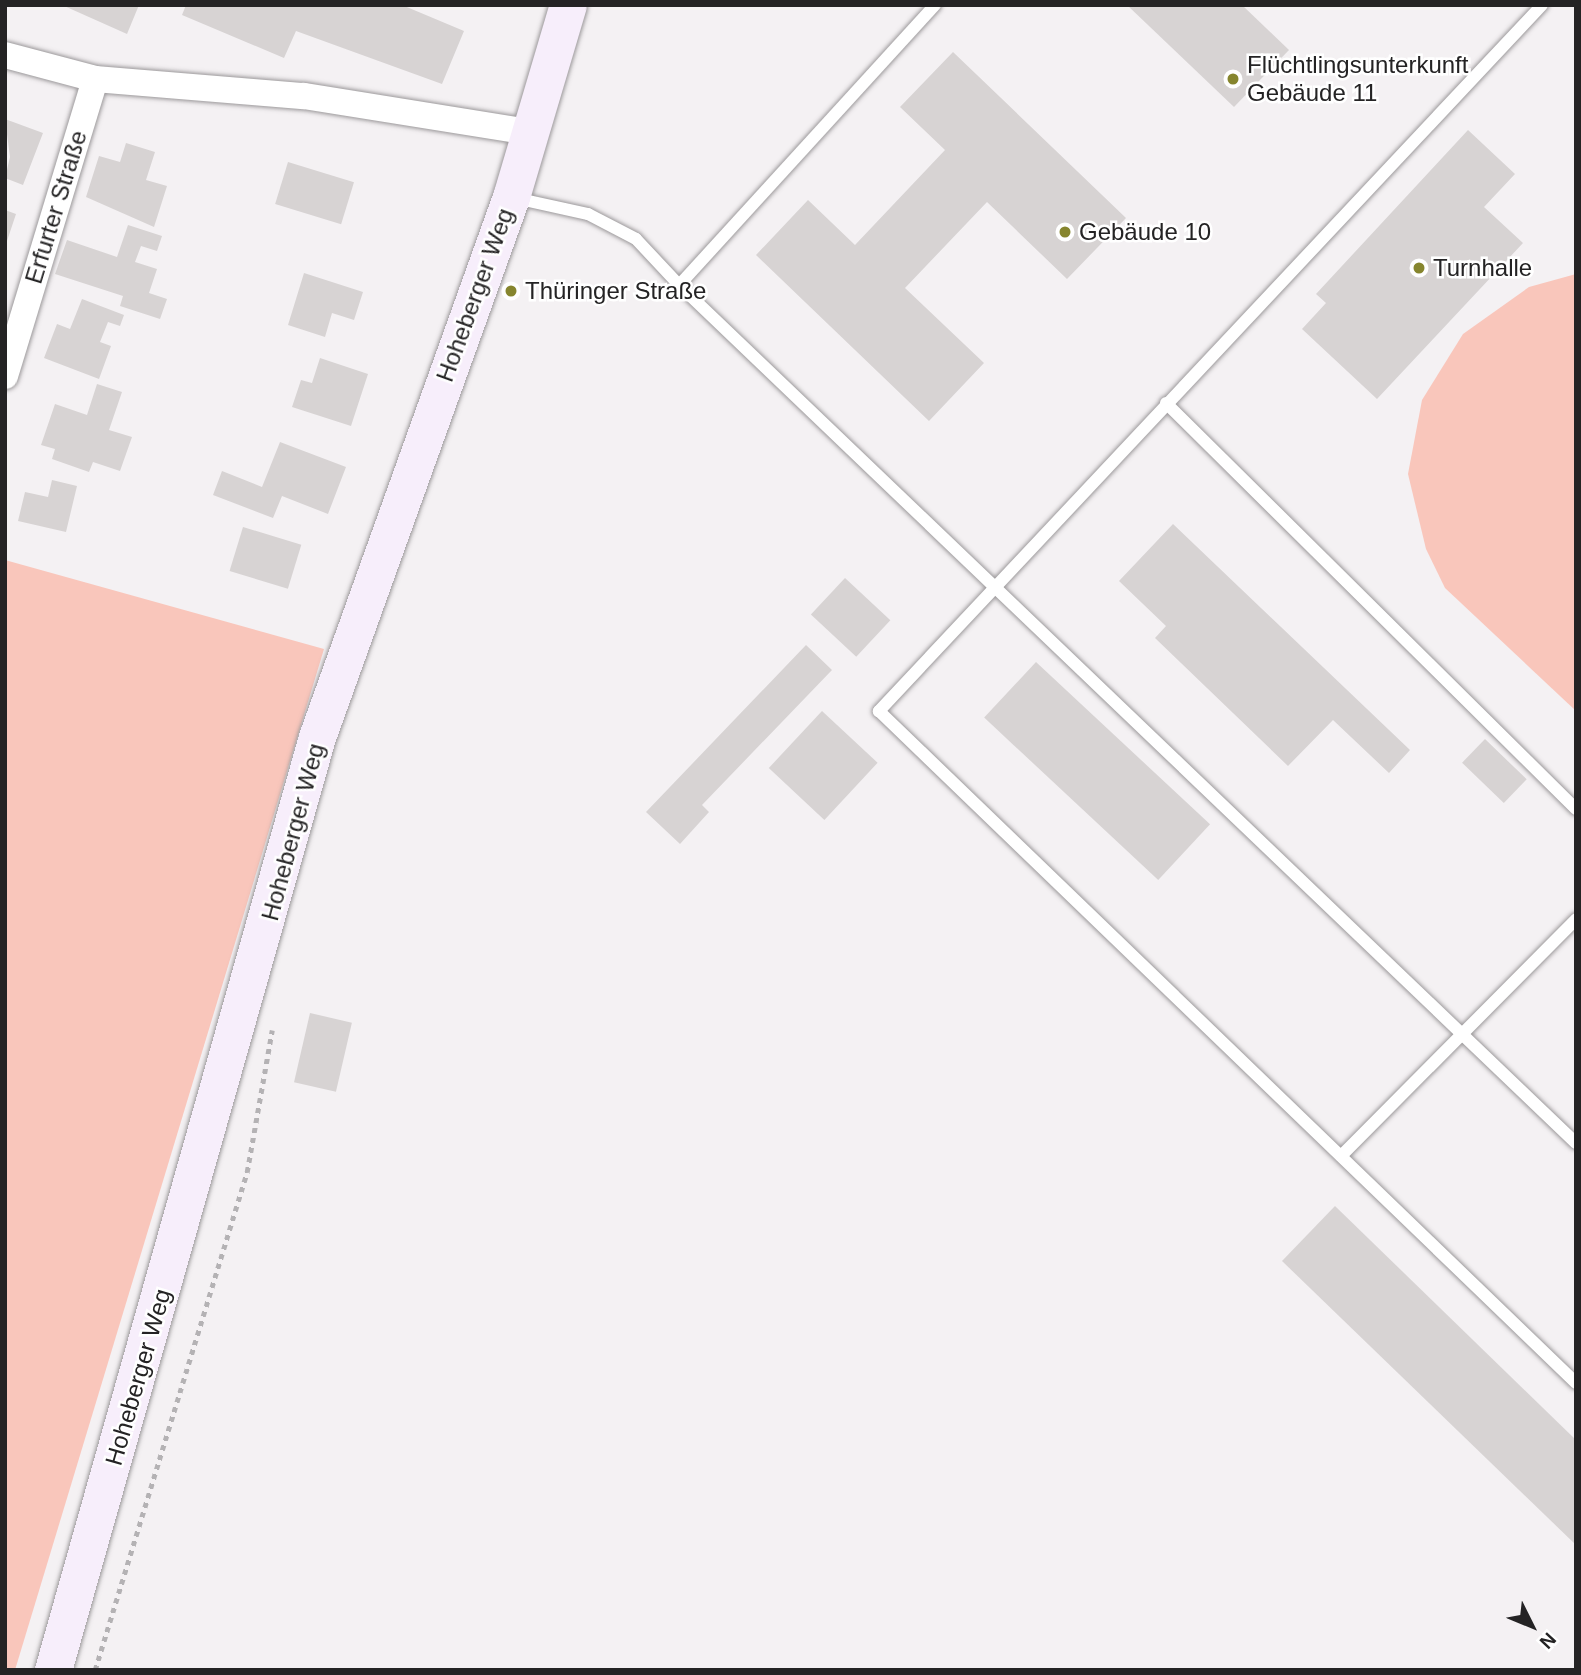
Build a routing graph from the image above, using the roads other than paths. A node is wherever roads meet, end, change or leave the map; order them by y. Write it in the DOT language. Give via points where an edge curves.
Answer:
graph roads {
  1 [pos="568,5"];
  2 [pos="935,5"];
  3 [pos="1542,5"];
  4 [pos="5,55"];
  5 [pos="95,79"];
  6 [pos="530,132"];
  7 [pos="511,197"];
  8 [pos="679,285"];
  9 [pos="5,376"];
  10 [pos="1166,403"];
  11 [pos="995,586"];
  12 [pos="1576,808"];
  13 [pos="1576,919"];
  14 [pos="1464,1032"];
  15 [pos="1576,1143"];
  16 [pos="1341,1156"];
  17 [pos="1576,1382"];
  18 [pos="53,1670"];
  1 -- 6 [label="street, Hoheberger Weg"];
  2 -- 8 [label="lane"];
  3 -- 10 [label="lane"];
  4 -- 5 [label="street"];
  5 -- 6 [label="street" via="304,96"];
  5 -- 9 [label="street, Erfurter Straße"];
  6 -- 7 [label="street, Hoheberger Weg"];
  7 -- 8 [label="lane" via="588,214 636,239"];
  7 -- 18 [label="street, Hoheberger Weg" via="317,737"];
  8 -- 11 [label="lane"];
  10 -- 11 [label="lane"];
  10 -- 12 [label="lane"];
  11 -- 14 [label="lane"];
  11 -- 16 [label="lane" via="879,710"];
  13 -- 14 [label="lane"];
  14 -- 15 [label="lane"];
  14 -- 16 [label="lane"];
  16 -- 17 [label="lane"];
}
